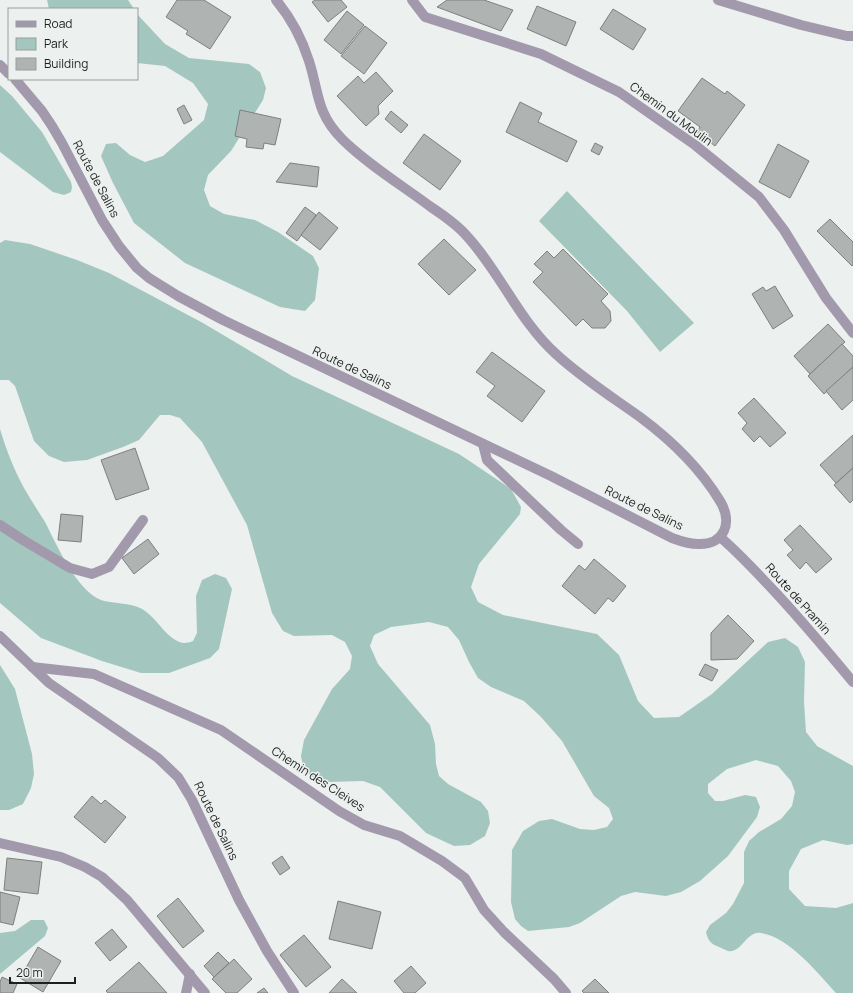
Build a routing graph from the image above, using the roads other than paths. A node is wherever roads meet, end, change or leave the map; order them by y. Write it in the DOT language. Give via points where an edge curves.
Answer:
graph roads {
  1 [pos="276,0"];
  2 [pos="412,0"];
  3 [pos="718,0"];
  4 [pos="853,36"];
  5 [pos="0,65"];
  6 [pos="8,73"];
  7 [pos="16,80"];
  8 [pos="853,333"];
  9 [pos="483,444"];
  10 [pos="143,520"];
  11 [pos="0,525"];
  12 [pos="720,537"];
  13 [pos="578,544"];
  14 [pos="0,636"];
  15 [pos="32,668"];
  16 [pos="853,682"];
  17 [pos="0,843"];
  18 [pos="190,974"];
  19 [pos="186,993"];
  20 [pos="205,993"];
  21 [pos="294,993"];
  22 [pos="566,993"];
  1 -- 12 [label="street" via="300,39 309,61 319,104 335,131 362,156 458,227 486,259 549,348 660,433 693,465 718,497 725,511 726,529"];
  2 -- 8 [label="street, Chemin du Moulin" via="425,17 541,54 619,92 695,145 759,197 784,230 826,298"];
  3 -- 4 [label="street" via="801,25"];
  5 -- 6 [label="street"];
  7 -- 9 [label="street, Route de Salins" via="52,126 115,240 133,264 149,278 223,320"];
  9 -- 12 [label="street, Route de Salins" via="672,538 700,544"];
  9 -- 13 [label="street" via="487,460"];
  10 -- 11 [label="street" via="109,567 92,574 70,568"];
  12 -- 16 [label="street, Route de Pramin" via="768,584"];
  14 -- 15 [label="street, Route de Salins"];
  15 -- 21 [label="street, Route de Salins" via="49,684 158,758 178,777 192,800 239,900"];
  15 -- 22 [label="street, Chemin des Cleives" via="94,674 221,730 339,811 364,825 400,836 442,861 465,878 484,910"];
  17 -- 18 [label="street" via="61,857 102,877 127,900"];
  18 -- 19 [label="street"];
  18 -- 20 [label="street"];
}
